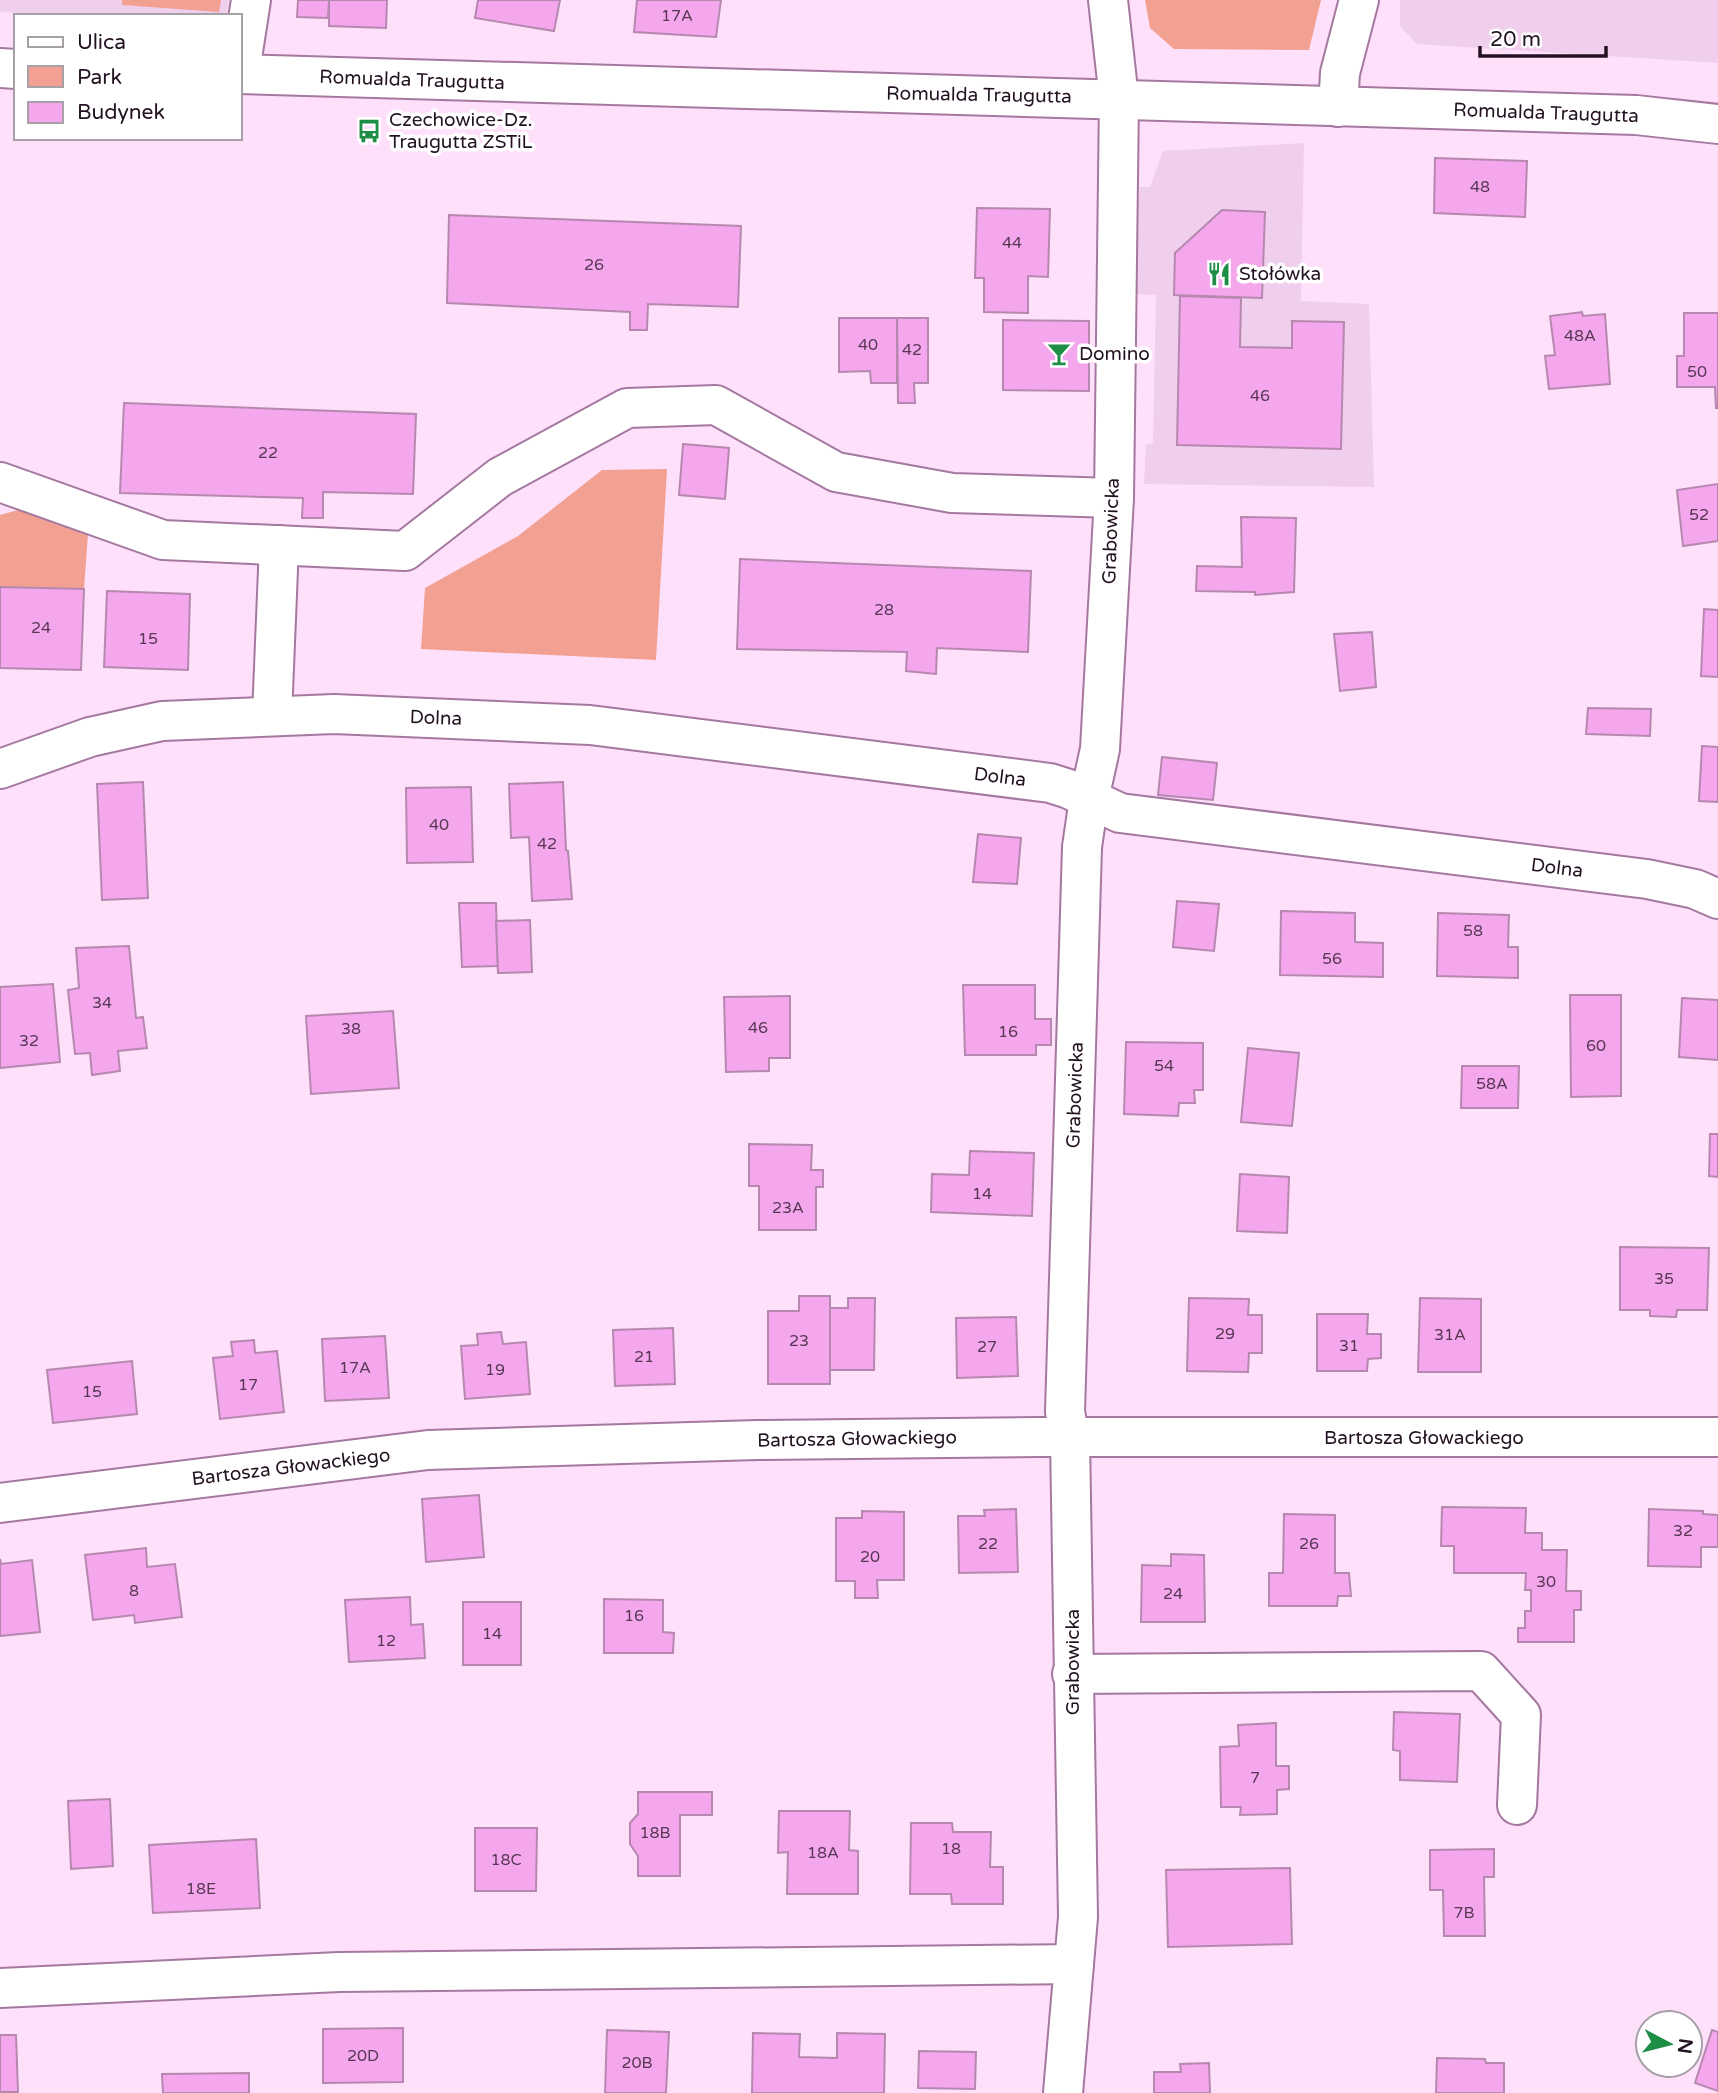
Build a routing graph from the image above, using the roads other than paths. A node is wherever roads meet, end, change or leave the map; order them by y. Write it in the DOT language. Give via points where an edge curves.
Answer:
graph roads {
  1 [pos="251,0"];
  2 [pos="1108,0"];
  3 [pos="1359,0"];
  4 [pos="242,74"];
  5 [pos="1119,99"];
  6 [pos="1338,107"];
  7 [pos="1718,124"];
  8 [pos="0,482"];
  9 [pos="1114,498"];
  10 [pos="279,545"];
  11 [pos="272,716"];
  12 [pos="0,769"];
  13 [pos="1089,799"];
  14 [pos="1718,899"];
  15 [pos="1718,1437"];
  16 [pos="1070,1438"];
  17 [pos="0,1503"];
  18 [pos="1072,1674"];
  19 [pos="1517,1805"];
  20 [pos="1074,1964"];
  21 [pos="0,1988"];
  22 [pos="1063,2093"];
  1 -- 4 [label="street"];
  2 -- 5 [label="street, Grabowicka"];
  3 -- 6 [label="street" via="1340,72"];
  4 -- 5 [label="street, Romualda Traugutta"];
  5 -- 6 [label="street, Romualda Traugutta"];
  5 -- 9 [label="street, Grabowicka"];
  6 -- 7 [label="street, Romualda Traugutta" via="1636,115"];
  8 -- 10 [label="street" via="163,540"];
  9 -- 10 [label="street" via="952,493 836,472 716,405 627,408 500,477 405,551"];
  9 -- 13 [label="street, Grabowicka" via="1100,749"];
  10 -- 11 [label="street"];
  11 -- 12 [label="street, Dolna" via="162,721 90,737"];
  11 -- 13 [label="street, Dolna" via="334,714 590,725 1050,783"];
  13 -- 14 [label="street, Dolna" via="1120,813 1647,879"];
  13 -- 16 [label="street, Grabowicka" via="1082,847 1065,1412"];
  15 -- 16 [label="street, Bartosza Głowackiego"];
  16 -- 17 [label="street, Bartosza Głowackiego" via="757,1440 428,1450"];
  16 -- 18 [label="street, Grabowicka"];
  18 -- 19 [label="street" via="1481,1671 1521,1715"];
  18 -- 20 [label="street, Grabowicka" via="1078,1917"];
  20 -- 21 [label="street" via="339,1972"];
  20 -- 22 [label="street, Grabowicka"];
}
